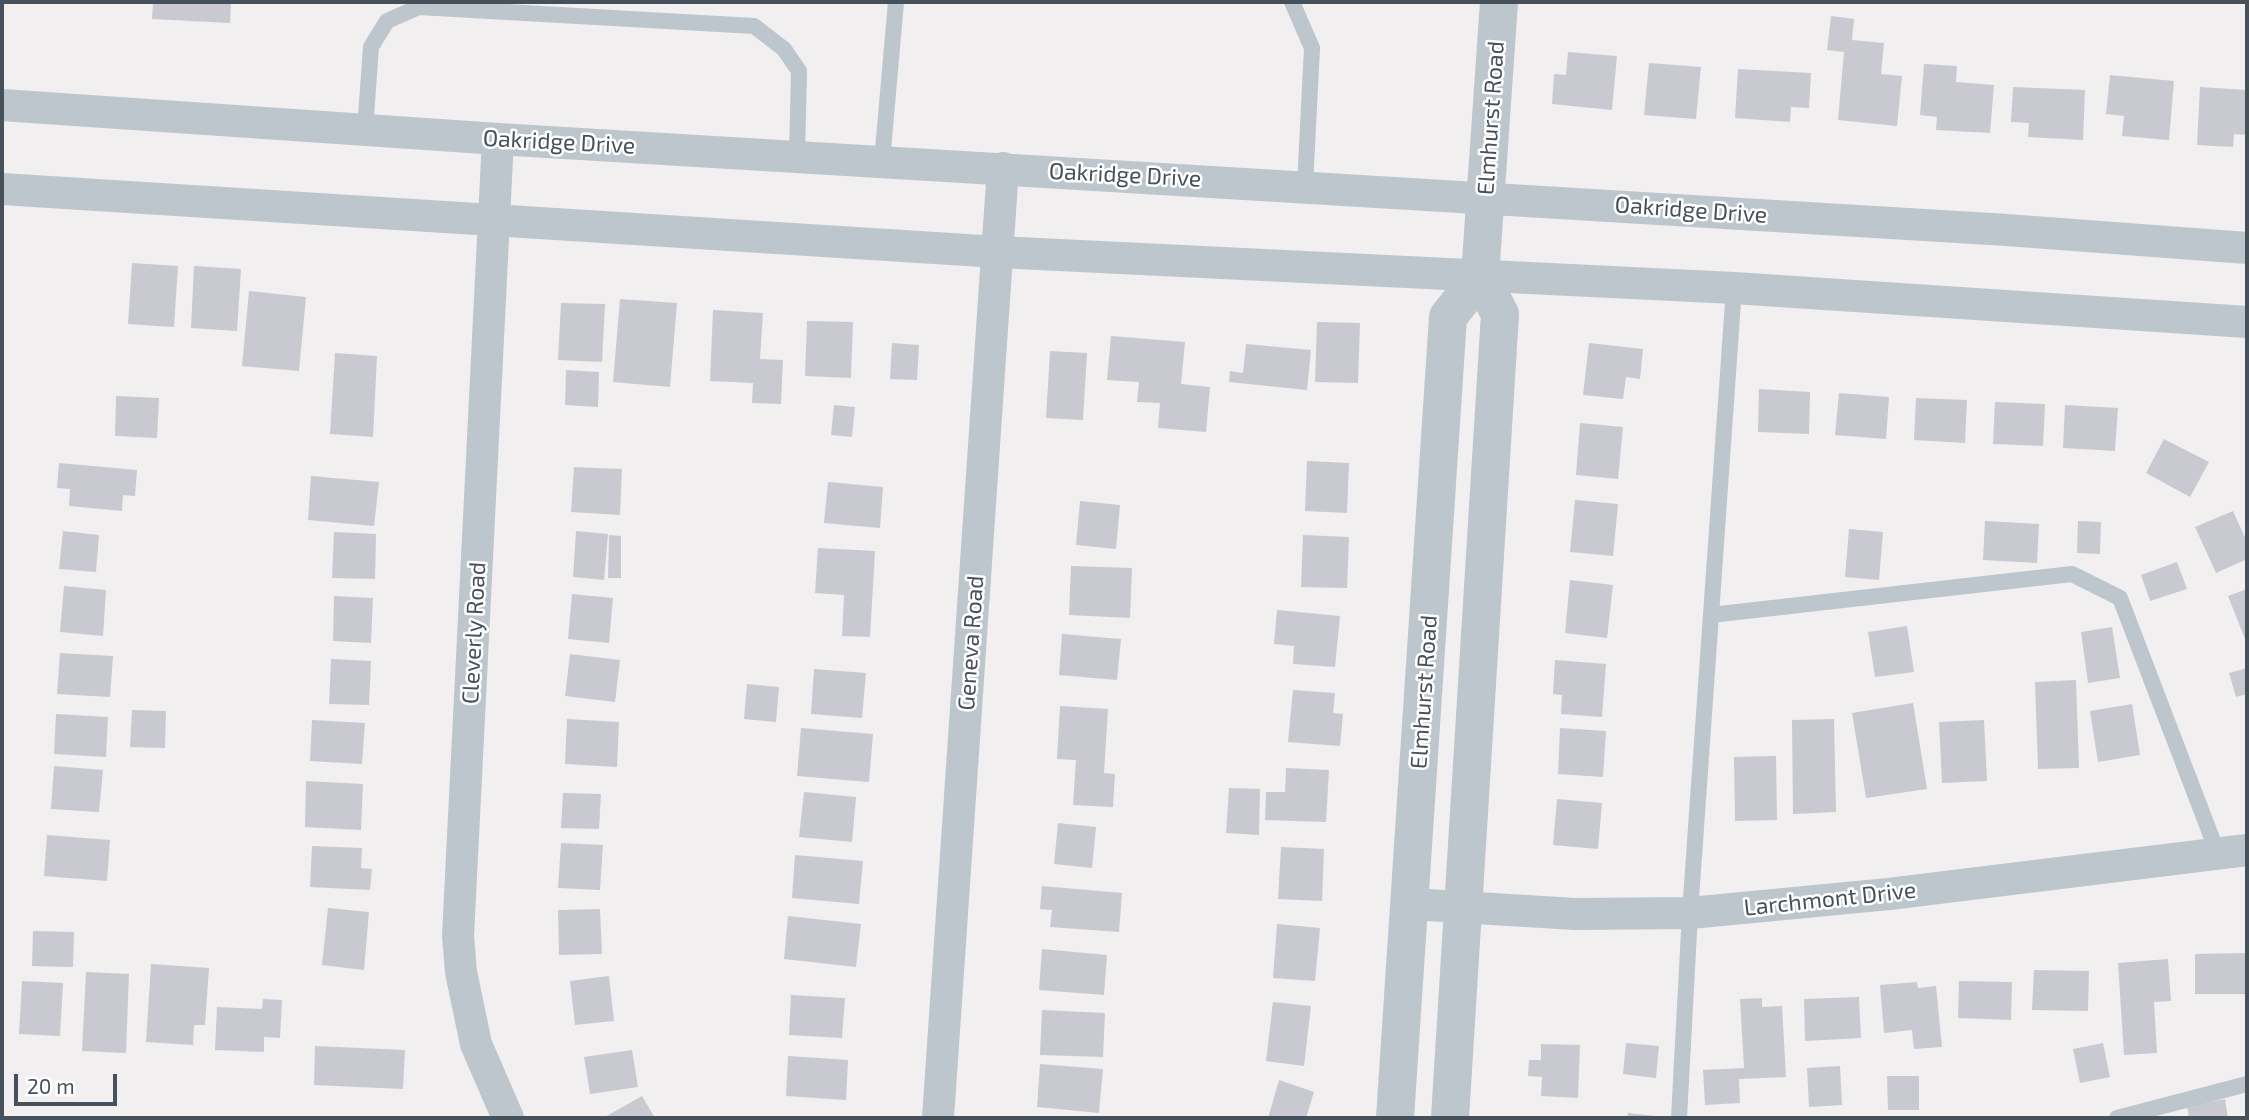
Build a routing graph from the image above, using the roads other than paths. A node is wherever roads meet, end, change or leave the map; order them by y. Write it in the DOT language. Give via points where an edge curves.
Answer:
graph roads {
  1 [pos="896,2"];
  2 [pos="1292,2"];
  3 [pos="1499,2"];
  4 [pos="2,105"];
  5 [pos="365,130"];
  6 [pos="498,139"];
  7 [pos="797,156"];
  8 [pos="882,161"];
  9 [pos="1003,168"];
  10 [pos="1305,186"];
  11 [pos="2,189"];
  12 [pos="1485,197"];
  13 [pos="494,221"];
  14 [pos="998,252"];
  15 [pos="2245,252"];
  16 [pos="1480,276"];
  17 [pos="1734,288"];
  18 [pos="2247,321"];
  19 [pos="1711,615"];
  20 [pos="2233,852"];
  21 [pos="1411,904"];
  22 [pos="1463,907"];
  23 [pos="1690,913"];
  24 [pos="2247,1084"];
  25 [pos="508,1118"];
  26 [pos="938,1118"];
  27 [pos="1395,1118"];
  28 [pos="1450,1118"];
  29 [pos="1679,1118"];
  30 [pos="2117,1118"];
  1 -- 8 [label="lane"];
  2 -- 10 [label="lane" via="1312,48"];
  3 -- 12 [label="street, Elmhurst Road"];
  4 -- 5 [label="street, Oakridge Drive"];
  5 -- 6 [label="street, Oakridge Drive"];
  5 -- 7 [label="lane" via="371,47 387,21 419,7 754,26 784,49 799,71"];
  6 -- 7 [label="street, Oakridge Drive"];
  6 -- 13 [label="street, Cleverly Road"];
  7 -- 8 [label="street, Oakridge Drive"];
  8 -- 9 [label="street, Oakridge Drive"];
  9 -- 10 [label="street, Oakridge Drive"];
  9 -- 14 [label="street, Geneva Road"];
  10 -- 12 [label="street, Oakridge Drive"];
  11 -- 13 [label="street"];
  12 -- 15 [label="street, Oakridge Drive" via="2007,230"];
  12 -- 16 [label="street, Elmhurst Road"];
  13 -- 14 [label="street"];
  13 -- 25 [label="street, Cleverly Road" via="458,936 476,1044"];
  14 -- 16 [label="street"];
  14 -- 26 [label="street, Geneva Road"];
  16 -- 17 [label="street"];
  16 -- 21 [label="street, Elmhurst Road" via="1448,317"];
  16 -- 22 [label="street" via="1500,314"];
  17 -- 18 [label="street"];
  17 -- 19 [label="lane"];
  19 -- 20 [label="lane" via="2072,574 2120,598"];
  19 -- 23 [label="lane"];
  20 -- 23 [label="street, Larchmont Drive"];
  21 -- 22 [label="street, Larchmont Drive"];
  21 -- 27 [label="street, Elmhurst Road"];
  22 -- 23 [label="street, Larchmont Drive" via="1575,914"];
  22 -- 28 [label="street"];
  23 -- 29 [label="lane"];
  24 -- 30 [label="lane"];
}
